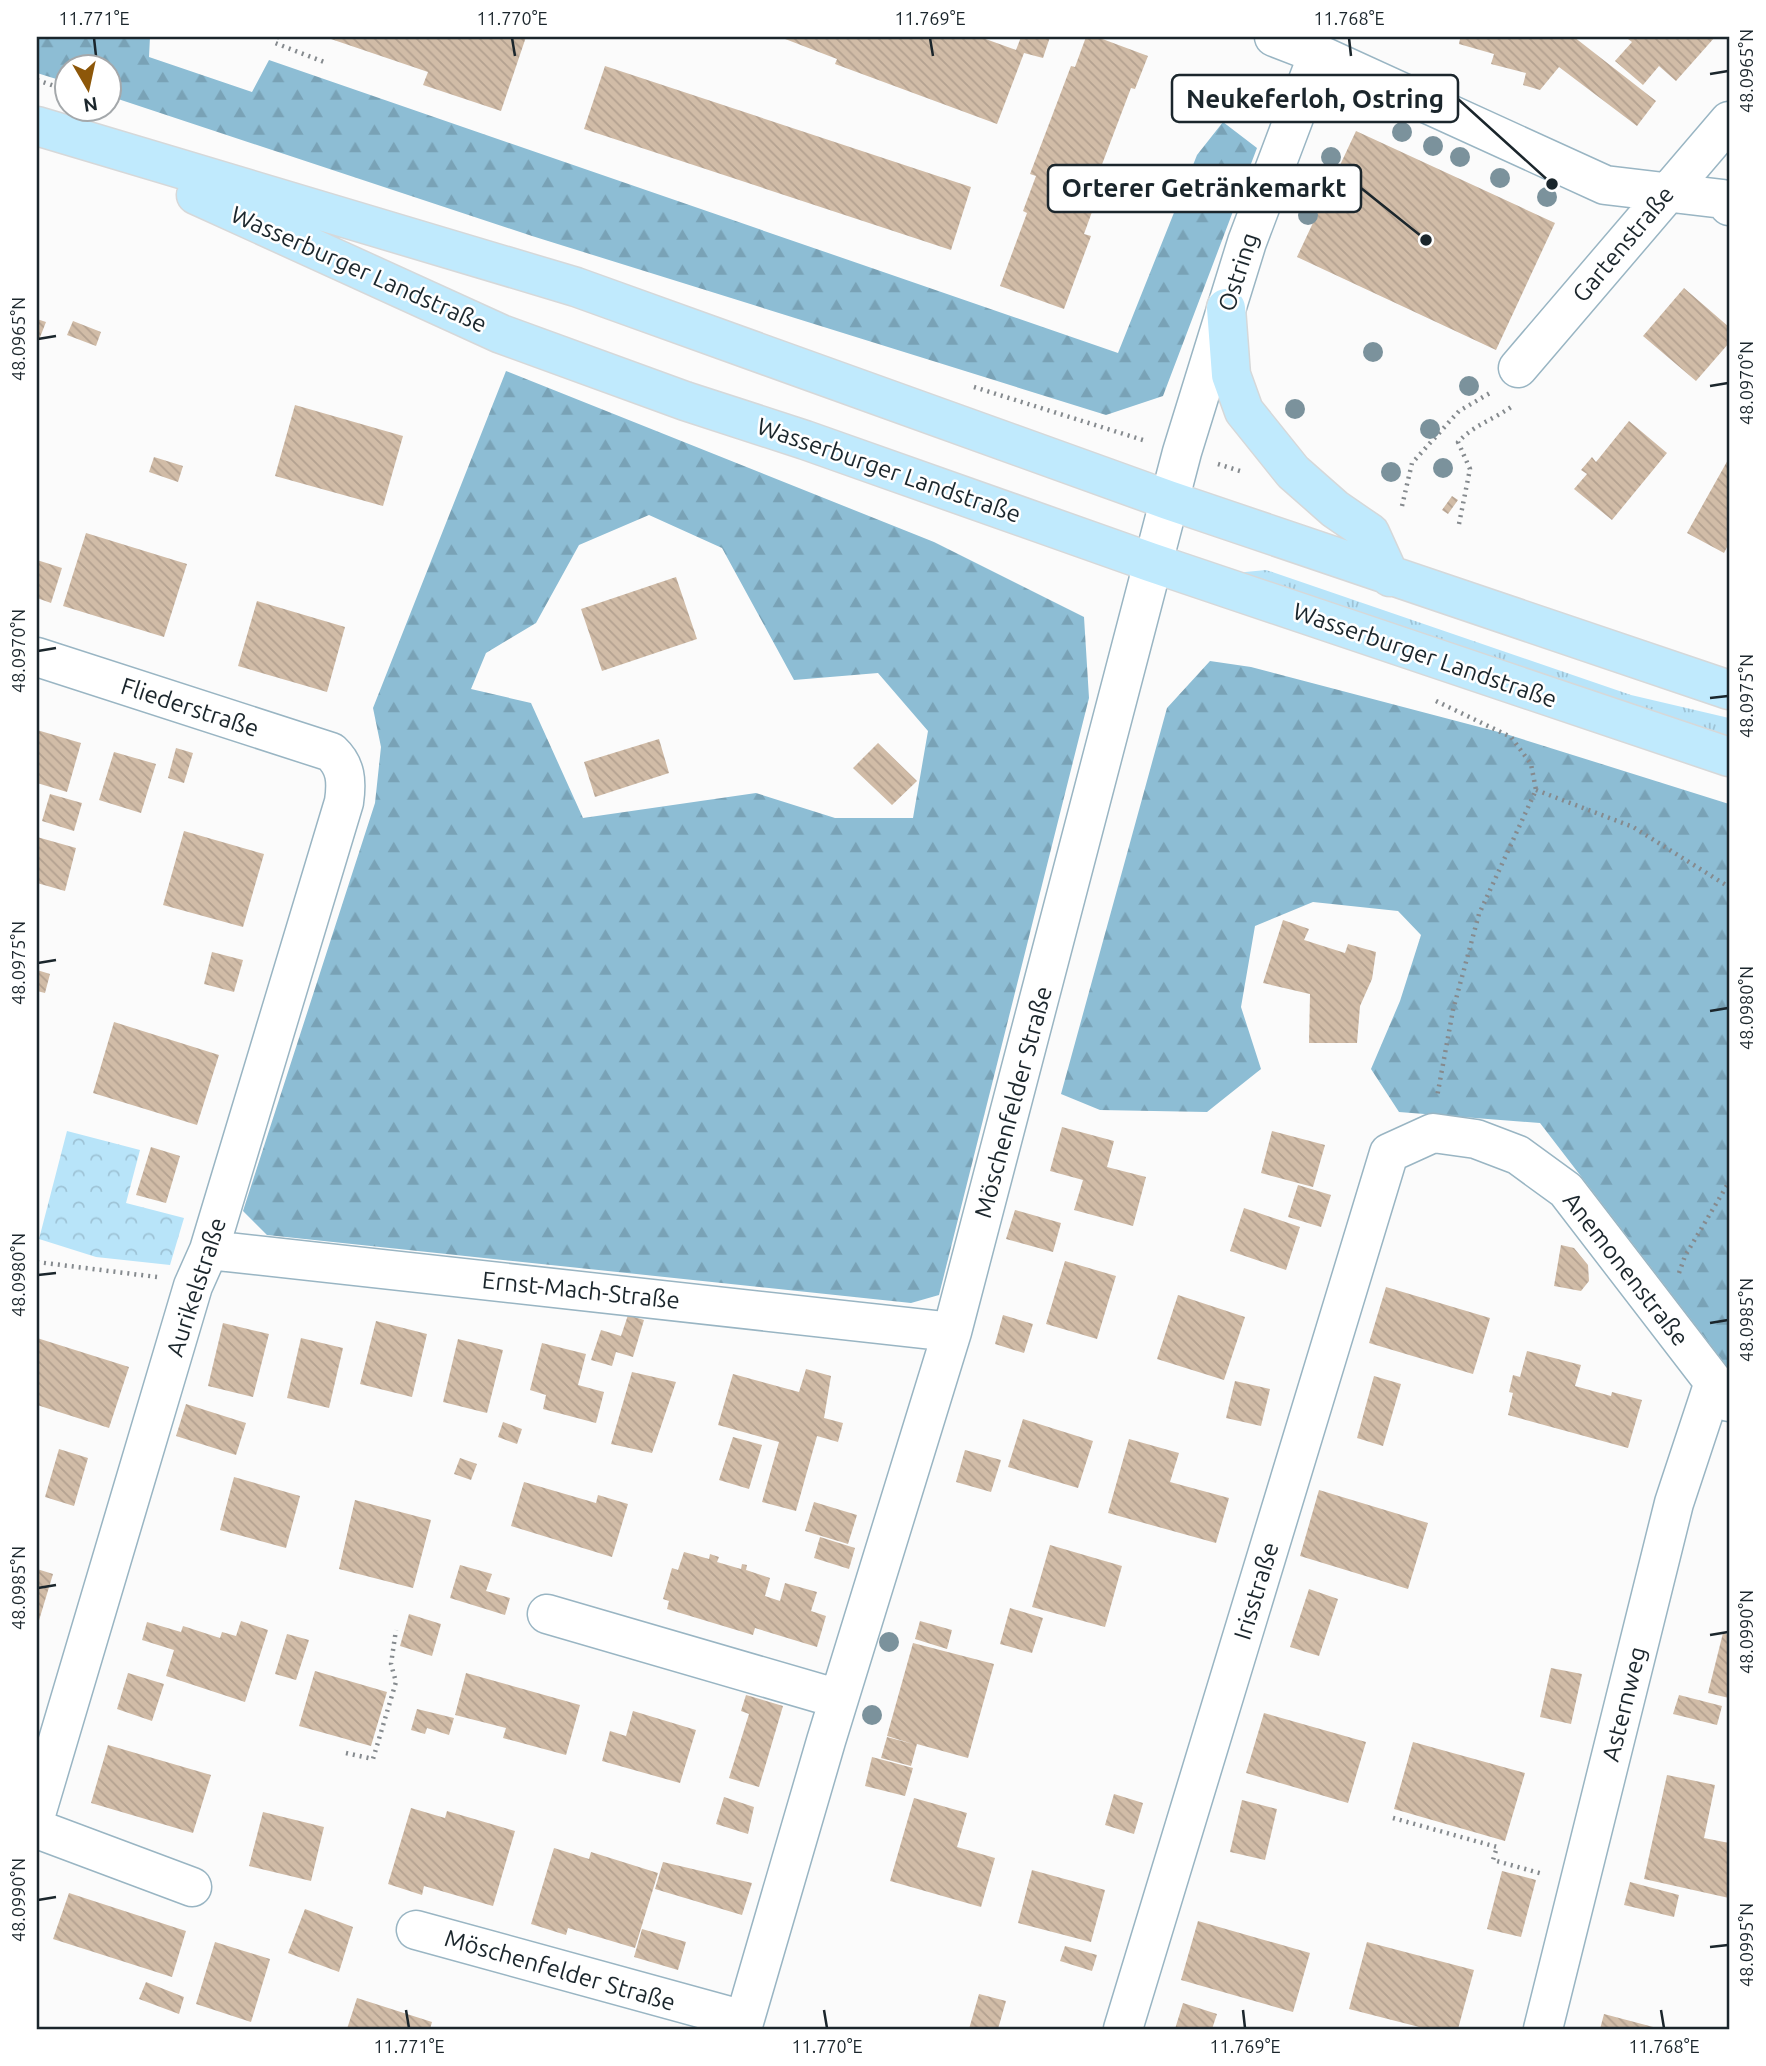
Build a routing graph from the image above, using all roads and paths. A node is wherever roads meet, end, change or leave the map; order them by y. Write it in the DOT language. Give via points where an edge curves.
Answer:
graph roads {
  1 [pos="277,37"];
  2 [pos="1274,37"];
  3 [pos="1318,54"];
  4 [pos="324,62"];
  5 [pos="1729,121"];
  6 [pos="51,131"];
  7 [pos="1668,192"];
  8 [pos="1729,206"];
  9 [pos="1226,308"];
  10 [pos="1518,386"];
  11 [pos="1168,500"];
  12 [pos="1402,506"];
  13 [pos="1459,524"];
  14 [pos="1150,562"];
  15 [pos="1390,577"];
  16 [pos="37,657"];
  17 [pos="1729,690"];
  18 [pos="1432,699"];
  19 [pos="1729,757"];
  20 [pos="341,762"];
  21 [pos="1536,790"];
  22 [pos="1729,887"];
  23 [pos="1433,1133"];
  24 [pos="1729,1182"];
  25 [pos="209,1250"];
  26 [pos="37,1262"];
  27 [pos="193,1286"];
  28 [pos="1663,1313"];
  29 [pos="952,1332"];
  30 [pos="1722,1392"];
  31 [pos="547,1614"];
  32 [pos="396,1630"];
  33 [pos="839,1699"];
  34 [pos="346,1752"];
  35 [pos="37,1811"];
  36 [pos="1393,1818"];
  37 [pos="37,1829"];
  38 [pos="1550,1875"];
  39 [pos="192,1887"];
  40 [pos="416,1930"];
  41 [pos="743,2025"];
  42 [pos="1123,2029"];
  43 [pos="1542,2029"];
  1 -- 4 [label="path" via="275,43"];
  2 -- 3 [label="street"];
  3 -- 7 [label="street" via="1605,185"];
  3 -- 9 [label="street, Ostring"];
  5 -- 7 [label="street, Gartenstraße"];
  6 -- 11 [label="main road, Wasserburger Landstraße" via="576,287"];
  6 -- 14 [label="main road, Wasserburger Landstraße" via="501,334"];
  7 -- 8 [label="street" via="1723,199"];
  7 -- 10 [label="street, Gartenstraße"];
  9 -- 11 [label="street, Ostring"];
  9 -- 15 [label="main road" via="1231,375 1244,411 1293,472 1370,533"];
  10 -- 12 [label="path" via="1494,391 1460,411 1412,463"];
  10 -- 13 [label="path" via="1497,417 1473,426 1458,442 1470,468"];
  11 -- 14 [label="street, Möschenfelder Straße"];
  11 -- 15 [label="main road, Wasserburger Landstraße"];
  14 -- 19 [label="main road, Wasserburger Landstraße"];
  14 -- 29 [label="street, Möschenfelder Straße" via="1108,743"];
  15 -- 17 [label="main road, Wasserburger Landstraße"];
  16 -- 20 [label="street, Fliederstraße" via="331,752"];
  18 -- 21 [label="path" via="1511,737 1531,764"];
  20 -- 25 [label="street, Aurikelstraße" via="347,783 344,802"];
  21 -- 22 [label="path" via="1633,827"];
  21 -- 23 [label="path" via="1479,914 1453,1010"];
  23 -- 28 [label="street, Anemonenstraße" via="1476,1139 1518,1155 1566,1190"];
  23 -- 42 [label="street, Irisstraße" via="1389,1153"];
  24 -- 28 [label="path" via="1685,1256"];
  25 -- 27 [label="street, Aurikelstraße"];
  25 -- 29 [label="street, Ernst-Mach-Straße"];
  26 -- 27 [label="path" via="167,1278"];
  27 -- 35 [label="street, Aurikelstraße"];
  28 -- 30 [label="street, Anemonenstraße"];
  29 -- 33 [label="street, Möschenfelder Straße"];
  30 -- 43 [label="street, Asternweg" via="1674,1503"];
  31 -- 33 [label="street"];
  32 -- 34 [label="path" via="391,1664 396,1682 373,1759"];
  33 -- 41 [label="street, Möschenfelder Straße"];
  36 -- 38 [label="path" via="1497,1847 1493,1860"];
  37 -- 39 [label="street"];
  40 -- 41 [label="street, Möschenfelder Straße"];
}
